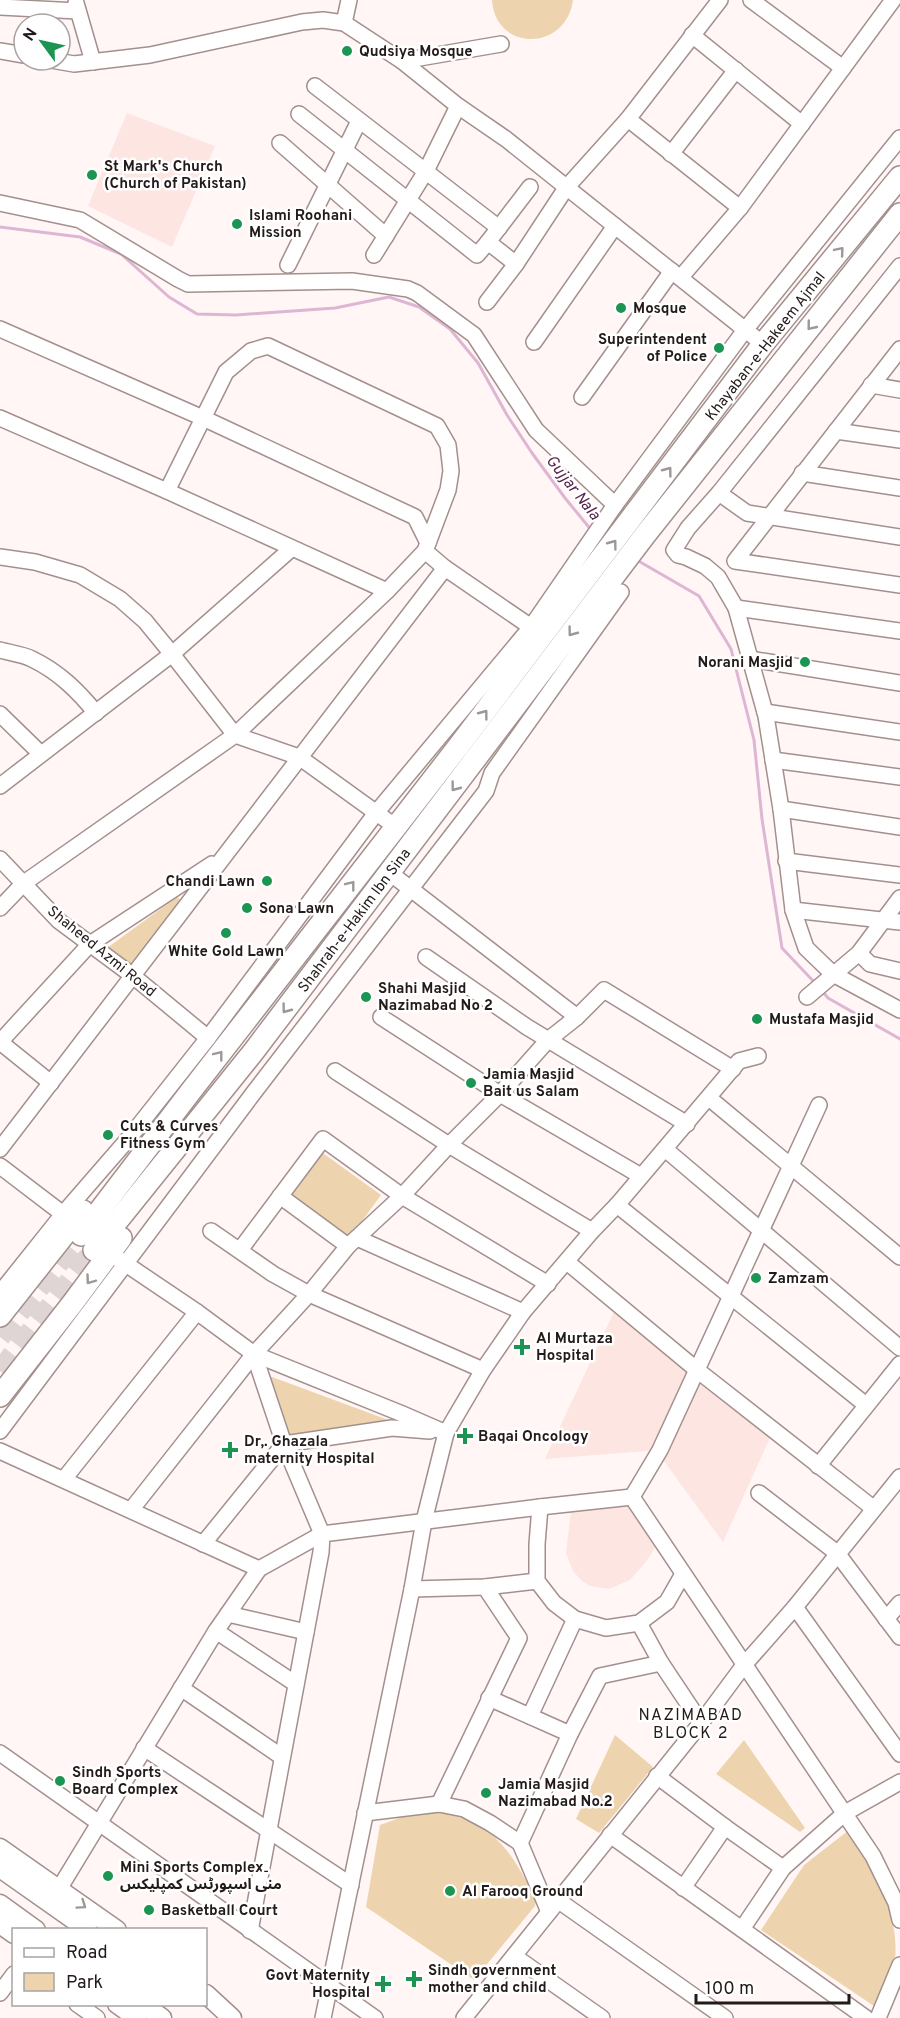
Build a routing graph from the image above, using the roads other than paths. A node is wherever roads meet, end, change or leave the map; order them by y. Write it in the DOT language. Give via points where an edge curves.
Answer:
graph roads {
  1 [pos="349,0"];
  2 [pos="720,0"];
  3 [pos="751,0"];
  4 [pos="893,0"];
  5 [pos="77,5"];
  6 [pos="0,7"];
  7 [pos="344,23"];
  8 [pos="692,35"];
  9 [pos="501,44"];
  10 [pos="402,61"];
  11 [pos="93,62"];
  12 [pos="72,64"];
  13 [pos="843,68"];
  14 [pos="736,70"];
  15 [pos="315,86"];
  16 [pos="458,106"];
  17 [pos="299,114"];
  18 [pos="628,119"];
  19 [pos="360,121"];
  20 [pos="802,124"];
  21 [pos="900,138"];
  22 [pos="280,143"];
  23 [pos="345,150"];
  24 [pos="672,154"];
  25 [pos="426,171"];
  26 [pos="900,177"];
  27 [pos="327,185"];
  28 [pos="530,187"];
  29 [pos="566,189"];
  30 [pos="408,201"];
  31 [pos="0,203"];
  32 [pos="740,208"];
  33 [pos="900,214"];
  34 [pos="615,226"];
  35 [pos="499,228"];
  36 [pos="386,236"];
  37 [pos="488,242"];
  38 [pos="374,255"];
  39 [pos="516,264"];
  40 [pos="288,265"];
  41 [pos="900,266"];
  42 [pos="677,274"];
  43 [pos="487,302"];
  44 [pos="0,329"];
  45 [pos="745,330"];
  46 [pos="534,342"];
  47 [pos="763,344"];
  48 [pos="900,349"];
  49 [pos="871,385"];
  50 [pos="900,390"];
  51 [pos="582,397"];
  52 [pos="0,418"];
  53 [pos="203,418"];
  54 [pos="836,430"];
  55 [pos="900,440"];
  56 [pos="802,473"];
  57 [pos="900,488"];
  58 [pos="167,491"];
  59 [pos="719,493"];
  60 [pos="615,505"];
  61 [pos="768,517"];
  62 [pos="639,527"];
  63 [pos="900,537"];
  64 [pos="427,547"];
  65 [pos="291,549"];
  66 [pos="0,557"];
  67 [pos="445,568"];
  68 [pos="607,583"];
  69 [pos="900,585"];
  70 [pos="387,591"];
  71 [pos="735,608"];
  72 [pos="531,627"];
  73 [pos="900,631"];
  74 [pos="0,650"];
  75 [pos="172,654"];
  76 [pos="750,659"];
  77 [pos="900,683"];
  78 [pos="765,712"];
  79 [pos="96,713"];
  80 [pos="0,714"];
  81 [pos="900,732"];
  82 [pos="235,735"];
  83 [pos="41,754"];
  84 [pos="299,757"];
  85 [pos="773,760"];
  86 [pos="900,777"];
  87 [pos="0,786"];
  88 [pos="781,809"];
  89 [pos="376,813"];
  90 [pos="396,827"];
  91 [pos="900,827"];
  92 [pos="222,858"];
  93 [pos="0,859"];
  94 [pos="786,861"];
  95 [pos="390,873"];
  96 [pos="900,875"];
  97 [pos="24,884"];
  98 [pos="411,890"];
  99 [pos="900,898"];
  100 [pos="0,908"];
  101 [pos="793,910"];
  102 [pos="884,919"];
  103 [pos="900,922"];
  104 [pos="90,944"];
  105 [pos="859,952"];
  106 [pos="426,957"];
  107 [pos="900,971"];
  108 [pos="133,976"];
  109 [pos="830,976"];
  110 [pos="807,997"];
  111 [pos="900,1010"];
  112 [pos="381,1017"];
  113 [pos="578,1017"];
  114 [pos="208,1038"];
  115 [pos="548,1040"];
  116 [pos="0,1042"];
  117 [pos="758,1056"];
  118 [pos="733,1069"];
  119 [pos="335,1071"];
  120 [pos="51,1083"];
  121 [pos="190,1091"];
  122 [pos="500,1094"];
  123 [pos="709,1098"];
  124 [pos="819,1105"];
  125 [pos="687,1124"];
  126 [pos="449,1145"];
  127 [pos="0,1149"];
  128 [pos="665,1149"];
  129 [pos="0,1166"];
  130 [pos="790,1166"];
  131 [pos="641,1176"];
  132 [pos="280,1196"];
  133 [pos="402,1196"];
  134 [pos="617,1205"];
  135 [pos="63,1214"];
  136 [pos="211,1231"];
  137 [pos="592,1231"];
  138 [pos="761,1231"];
  139 [pos="353,1242"];
  140 [pos="240,1250"];
  141 [pos="103,1251"];
  142 [pos="900,1257"];
  143 [pos="37,1259"];
  144 [pos="567,1262"];
  145 [pos="548,1284"];
  146 [pos="1,1288"];
  147 [pos="309,1294"];
  148 [pos="732,1296"];
  149 [pos="197,1312"];
  150 [pos="523,1312"];
  151 [pos="0,1316"];
  152 [pos="900,1348"];
  153 [pos="254,1354"];
  154 [pos="900,1364"];
  155 [pos="483,1370"];
  156 [pos="697,1370"];
  157 [pos="0,1396"];
  158 [pos="866,1405"];
  159 [pos="0,1431"];
  160 [pos="446,1433"];
  161 [pos="284,1444"];
  162 [pos="0,1451"];
  163 [pos="818,1466"];
  164 [pos="900,1477"];
  165 [pos="64,1479"];
  166 [pos="759,1493"];
  167 [pos="632,1497"];
  168 [pos="540,1507"];
  169 [pos="873,1508"];
  170 [pos="131,1510"];
  171 [pos="424,1521"];
  172 [pos="322,1534"];
  173 [pos="203,1544"];
  174 [pos="837,1553"];
  175 [pos="259,1569"];
  176 [pos="684,1574"];
  177 [pos="537,1581"];
  178 [pos="485,1587"];
  179 [pos="412,1589"];
  180 [pos="900,1603"];
  181 [pos="795,1607"];
  182 [pos="228,1614"];
  183 [pos="575,1619"];
  184 [pos="886,1619"];
  185 [pos="639,1623"];
  186 [pos="216,1631"];
  187 [pos="306,1632"];
  188 [pos="900,1637"];
  189 [pos="661,1663"];
  190 [pos="744,1665"];
  191 [pos="296,1683"];
  192 [pos="181,1688"];
  193 [pos="489,1698"];
  194 [pos="530,1716"];
  195 [pos="701,1724"];
  196 [pos="570,1734"];
  197 [pos="144,1748"];
  198 [pos="0,1753"];
  199 [pos="900,1754"];
  200 [pos="282,1757"];
  201 [pos="657,1776"];
  202 [pos="900,1782"];
  203 [pos="439,1804"];
  204 [pos="365,1813"];
  205 [pos="845,1813"];
  206 [pos="100,1823"];
  207 [pos="725,1827"];
  208 [pos="268,1831"];
  209 [pos="610,1835"];
  210 [pos="520,1843"];
  211 [pos="0,1848"];
  212 [pos="0,1868"];
  213 [pos="783,1868"];
  214 [pos="893,1878"];
  215 [pos="351,1886"];
  216 [pos="683,1888"];
  217 [pos="59,1889"];
  218 [pos="0,1904"];
  219 [pos="554,1907"];
  220 [pos="900,1920"];
  221 [pos="35,1928"];
  222 [pos="87,1928"];
  223 [pos="116,1928"];
  224 [pos="742,1929"];
  225 [pos="250,1931"];
  226 [pos="514,1956"];
  227 [pos="900,1965"];
  228 [pos="12,1977"];
  229 [pos="329,1987"];
  230 [pos="0,1993"];
  231 [pos="207,1995"];
  232 [pos="80,2006"];
  233 [pos="120,2006"];
  234 [pos="146,2006"];
  235 [pos="200,2006"];
  236 [pos="97,2018"];
  237 [pos="137,2018"];
  238 [pos="161,2018"];
  239 [pos="218,2018"];
  240 [pos="232,2018"];
  241 [pos="323,2018"];
  242 [pos="375,2018"];
  243 [pos="464,2018"];
  244 [pos="602,2018"];
  245 [pos="725,2018"];
  246 [pos="866,2018"];
  247 [pos="878,2018"];
  1 -- 7 [label="street"];
  2 -- 8 [label="street"];
  3 -- 13 [label="street"];
  4 -- 13 [label="street"];
  5 -- 6 [label="street"];
  5 -- 11 [label="street"];
  7 -- 10 [label="street"];
  7 -- 11 [label="street" via="302,22 150,55"];
  8 -- 14 [label="street"];
  8 -- 18 [label="street"];
  9 -- 10 [label="street"];
  10 -- 16 [label="street"];
  11 -- 12 [label="street"];
  13 -- 20 [label="street"];
  14 -- 20 [label="street"];
  14 -- 24 [label="street"];
  15 -- 19 [label="street"];
  16 -- 25 [label="street"];
  16 -- 29 [label="street" via="506,139"];
  17 -- 23 [label="street"];
  18 -- 24 [label="street"];
  18 -- 29 [label="street"];
  19 -- 23 [label="street"];
  19 -- 25 [label="street"];
  20 -- 32 [label="street"];
  21 -- 45 [label="street"];
  22 -- 27 [label="street"];
  23 -- 27 [label="street"];
  23 -- 30 [label="street"];
  24 -- 32 [label="street"];
  25 -- 30 [label="street"];
  25 -- 35 [label="street"];
  47 -- 26 [label="highway, Khayaban-e-Hakeem Ajmal, one-way"];
  27 -- 36 [label="street"];
  27 -- 40 [label="street"];
  28 -- 35 [label="street"];
  29 -- 34 [label="street"];
  29 -- 39 [label="street"];
  30 -- 36 [label="street"];
  30 -- 37 [label="street" via="477,255"];
  31 -- 60 [label="street" via="80,220 188,284 352,280 417,292 474,335 536,430"];
  32 -- 42 [label="street"];
  33 -- 62 [label="highway, Khayaban-e-Hakeem Ajmal, one-way"];
  34 -- 42 [label="street"];
  34 -- 46 [label="street"];
  35 -- 37 [label="street"];
  36 -- 38 [label="street"];
  37 -- 39 [label="street"];
  39 -- 43 [label="street"];
  41 -- 59 [label="street"];
  42 -- 45 [label="street"];
  42 -- 51 [label="street"];
  44 -- 53 [label="street"];
  45 -- 47 [label="street"];
  45 -- 60 [label="street"];
  62 -- 47 [label="highway, Khayaban-e-Hakeem Ajmal, one-way"];
  48 -- 49 [label="street"];
  49 -- 50 [label="street"];
  49 -- 54 [label="street"];
  52 -- 58 [label="street"];
  53 -- 58 [label="street"];
  53 -- 64 [label="street" via="415,517"];
  53 -- 64 [label="street" via="226,372 251,351 268,346 437,426 448,445 451,471"];
  54 -- 55 [label="street"];
  54 -- 56 [label="street"];
  56 -- 57 [label="street"];
  56 -- 61 [label="street"];
  58 -- 65 [label="street"];
  59 -- 61 [label="street" via="747,513"];
  59 -- 71 [label="street" via="688,528 675,550 718,577"];
  60 -- 72 [label="street"];
  61 -- 63 [label="street"];
  61 -- 69 [label="street" via="735,561"];
  62 -- 68 [label="highway"];
  64 -- 67 [label="street"];
  64 -- 70 [label="street"];
  65 -- 70 [label="street"];
  65 -- 75 [label="street"];
  66 -- 75 [label="street" via="80,575 120,599 145,621"];
  67 -- 72 [label="street"];
  67 -- 84 [label="street"];
  90 -- 68 [label="highway, Shahrah-e-Hakim Ibn Sina, one-way"];
  68 -- 95 [label="highway, Shahrah-e-Hakim Ibn Sina, one-way"];
  68 -- 98 [label="street" via="492,773 486,791"];
  70 -- 82 [label="street"];
  71 -- 73 [label="street"];
  71 -- 76 [label="street"];
  72 -- 89 [label="street"];
  74 -- 79 [label="street" via="30,658 58,674"];
  75 -- 79 [label="street"];
  75 -- 82 [label="street"];
  76 -- 77 [label="street"];
  76 -- 78 [label="street"];
  78 -- 81 [label="street"];
  78 -- 85 [label="street"];
  79 -- 83 [label="street"];
  80 -- 83 [label="street"];
  82 -- 84 [label="street"];
  82 -- 97 [label="street"];
  83 -- 87 [label="street"];
  84 -- 89 [label="street"];
  84 -- 92 [label="street"];
  85 -- 86 [label="street"];
  85 -- 88 [label="street"];
  88 -- 91 [label="street"];
  88 -- 94 [label="street"];
  89 -- 90 [label="street"];
  89 -- 114 [label="street"];
  121 -- 90 [label="highway, Shahrah-e-Hakim Ibn Sina, one-way"];
  92 -- 104 [label="street"];
  92 -- 108 [label="street"];
  93 -- 97 [label="street, Shaheed Azmi Road"];
  94 -- 96 [label="street"];
  94 -- 101 [label="street"];
  95 -- 98 [label="street"];
  95 -- 141 [label="highway, Shahrah-e-Hakim Ibn Sina, one-way"];
  97 -- 100 [label="street"];
  97 -- 104 [label="street, Shaheed Azmi Road" via="59,921"];
  98 -- 113 [label="street"];
  98 -- 141 [label="street" via="255,1091"];
  99 -- 102 [label="street"];
  101 -- 102 [label="street"];
  101 -- 109 [label="street" via="806,948"];
  102 -- 103 [label="street"];
  102 -- 105 [label="street"];
  104 -- 108 [label="street, Shaheed Azmi Road"];
  104 -- 116 [label="street"];
  105 -- 107 [label="street" via="870,964"];
  105 -- 109 [label="street"];
  106 -- 115 [label="street"];
  108 -- 114 [label="street, Shaheed Azmi Road"];
  108 -- 120 [label="street"];
  109 -- 110 [label="street"];
  109 -- 111 [label="street"];
  112 -- 122 [label="street"];
  113 -- 115 [label="street"];
  113 -- 118 [label="street" via="604,990"];
  114 -- 135 [label="street"];
  115 -- 122 [label="street"];
  115 -- 125 [label="street"];
  116 -- 120 [label="street"];
  117 -- 118 [label="street" via="739,1061"];
  118 -- 123 [label="street"];
  119 -- 126 [label="street"];
  120 -- 127 [label="street"];
  121 -- 141 [label="highway, Shahrah-e-Hakim Ibn Sina"];
  121 -- 143 [label="highway"];
  122 -- 126 [label="street"];
  122 -- 131 [label="street"];
  123 -- 125 [label="street"];
  123 -- 130 [label="street"];
  124 -- 130 [label="street"];
  125 -- 128 [label="street"];
  126 -- 133 [label="street"];
  126 -- 137 [label="street"];
  128 -- 131 [label="street"];
  128 -- 138 [label="street"];
  129 -- 135 [label="street"];
  130 -- 138 [label="street"];
  130 -- 142 [label="street"];
  131 -- 134 [label="street"];
  132 -- 133 [label="street" via="323,1140"];
  132 -- 139 [label="street"];
  132 -- 140 [label="street"];
  133 -- 139 [label="street"];
  133 -- 145 [label="street"];
  134 -- 137 [label="street"];
  134 -- 148 [label="street"];
  135 -- 143 [label="street"];
  136 -- 140 [label="street"];
  137 -- 144 [label="street"];
  138 -- 148 [label="street"];
  138 -- 152 [label="street"];
  139 -- 147 [label="street"];
  139 -- 150 [label="street"];
  140 -- 147 [label="street"];
  141 -- 149 [label="street"];
  141 -- 157 [label="highway, one-way"];
  141 -- 159 [label="street"];
  143 -- 146 [label="street"];
  143 -- 151 [label="highway"];
  144 -- 145 [label="street"];
  144 -- 156 [label="street"];
  145 -- 150 [label="street"];
  147 -- 153 [label="street"];
  147 -- 155 [label="street"];
  148 -- 156 [label="street"];
  148 -- 158 [label="street"];
  149 -- 153 [label="street"];
  149 -- 165 [label="street"];
  150 -- 155 [label="street"];
  153 -- 160 [label="street"];
  153 -- 161 [label="street"];
  153 -- 170 [label="street"];
  154 -- 158 [label="street"];
  155 -- 160 [label="street"];
  156 -- 163 [label="street"];
  156 -- 167 [label="street" via="660,1450"];
  158 -- 163 [label="street"];
  160 -- 161 [label="street" via="392,1428"];
  160 -- 171 [label="street"];
  161 -- 172 [label="street"];
  161 -- 173 [label="street"];
  162 -- 165 [label="street"];
  163 -- 169 [label="street"];
  164 -- 169 [label="street"];
  165 -- 170 [label="street"];
  166 -- 174 [label="street"];
  167 -- 168 [label="street"];
  167 -- 176 [label="street"];
  168 -- 171 [label="street"];
  168 -- 177 [label="street"];
  169 -- 174 [label="street"];
  170 -- 173 [label="street"];
  171 -- 172 [label="street"];
  171 -- 179 [label="street"];
  172 -- 175 [label="street"];
  172 -- 187 [label="street"];
  173 -- 175 [label="street"];
  174 -- 181 [label="street"];
  174 -- 184 [label="street"];
  175 -- 182 [label="street"];
  176 -- 185 [label="street" via="667,1602"];
  176 -- 190 [label="street"];
  177 -- 178 [label="street"];
  177 -- 183 [label="street" via="554,1603"];
  178 -- 179 [label="street"];
  178 -- 193 [label="street" via="519,1638"];
  179 -- 204 [label="street"];
  180 -- 184 [label="street"];
  181 -- 190 [label="street"];
  181 -- 199 [label="street"];
  182 -- 186 [label="street"];
  182 -- 187 [label="street"];
  183 -- 185 [label="street" via="606,1628"];
  183 -- 194 [label="street"];
  184 -- 188 [label="street"];
  185 -- 189 [label="street"];
  186 -- 191 [label="street"];
  186 -- 192 [label="street"];
  187 -- 191 [label="street"];
  189 -- 195 [label="street"];
  189 -- 196 [label="street" via="600,1676"];
  190 -- 195 [label="street"];
  190 -- 205 [label="street"];
  191 -- 200 [label="street"];
  192 -- 197 [label="street"];
  192 -- 200 [label="street"];
  193 -- 194 [label="street"];
  193 -- 203 [label="street"];
  194 -- 196 [label="street"];
  195 -- 201 [label="street"];
  196 -- 210 [label="street"];
  197 -- 206 [label="street"];
  197 -- 208 [label="street"];
  198 -- 206 [label="street"];
  200 -- 208 [label="street"];
  201 -- 207 [label="street"];
  201 -- 209 [label="street"];
  202 -- 205 [label="street"];
  203 -- 204 [label="street"];
  203 -- 210 [label="street" via="464,1809"];
  204 -- 215 [label="street"];
  205 -- 213 [label="street"];
  205 -- 214 [label="street" via="873,1856"];
  206 -- 217 [label="street"];
  206 -- 225 [label="street"];
  207 -- 213 [label="street"];
  207 -- 216 [label="street"];
  208 -- 215 [label="street"];
  208 -- 225 [label="street"];
  209 -- 216 [label="street"];
  209 -- 219 [label="street"];
  210 -- 219 [label="street"];
  211 -- 217 [label="main road"];
  212 -- 222 [label="main road"];
  213 -- 224 [label="street"];
  214 -- 220 [label="street"];
  215 -- 229 [label="street"];
  216 -- 224 [label="street"];
  217 -- 223 [label="main road, one-way"];
  218 -- 221 [label="main road"];
  219 -- 226 [label="street"];
  219 -- 245 [label="street"];
  224 -- 246 [label="street"];
  225 -- 229 [label="street"];
  226 -- 243 [label="street"];
  226 -- 244 [label="street"];
  227 -- 247 [label="street"];
  228 -- 230 [label="street"];
  229 -- 241 [label="street"];
  229 -- 242 [label="street"];
  231 -- 240 [label="main road"];
  232 -- 236 [label="street"];
  233 -- 237 [label="main road"];
  234 -- 238 [label="main road"];
  235 -- 239 [label="main road"];
}
